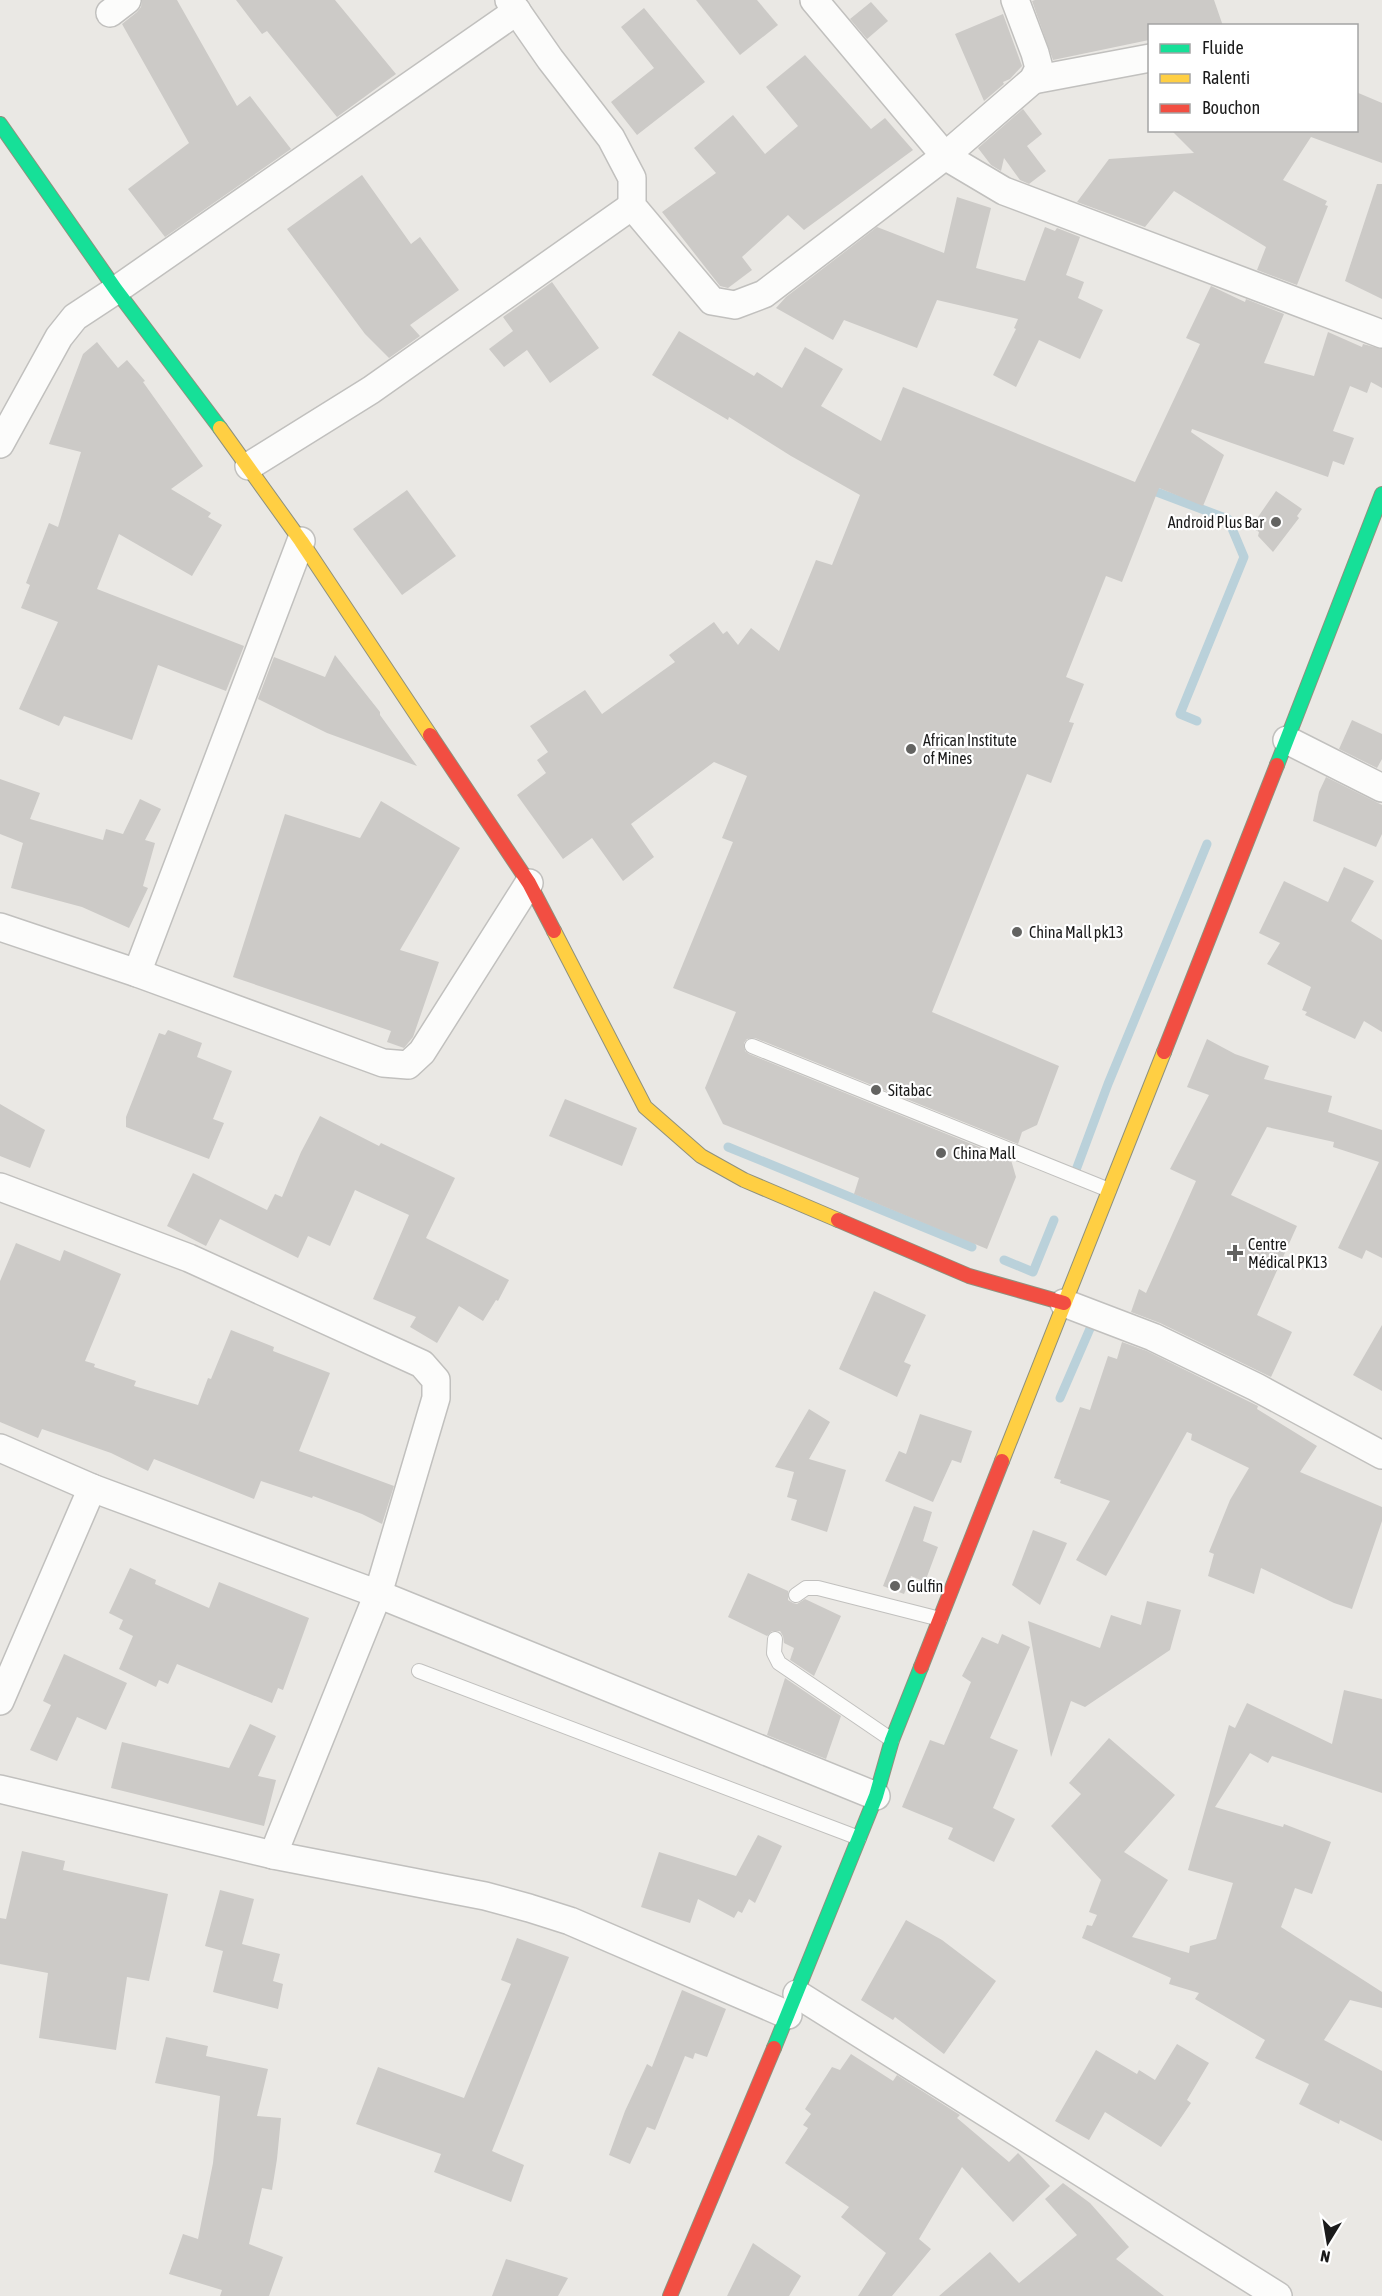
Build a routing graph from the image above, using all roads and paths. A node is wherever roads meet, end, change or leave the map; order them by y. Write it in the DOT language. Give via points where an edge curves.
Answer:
graph roads {
  1 [pos="814,0"];
  2 [pos="1015,0"];
  3 [pos="513,5"];
  4 [pos="1148,58"];
  5 [pos="1033,80"];
  6 [pos="0,124"];
  7 [pos="945,156"];
  8 [pos="632,206"];
  9 [pos="116,290"];
  10 [pos="1382,334"];
  11 [pos="0,444"];
  12 [pos="249,466"];
  13 [pos="1382,494"];
  14 [pos="302,541"];
  15 [pos="1287,740"];
  16 [pos="1382,788"];
  17 [pos="529,883"];
  18 [pos="0,927"];
  19 [pos="137,973"];
  20 [pos="752,1046"];
  21 [pos="0,1187"];
  22 [pos="1109,1190"];
  23 [pos="1064,1303"];
  24 [pos="0,1448"];
  25 [pos="1382,1455"];
  26 [pos="92,1488"];
  27 [pos="378,1594"];
  28 [pos="796,1595"];
  29 [pos="940,1619"];
  30 [pos="775,1639"];
  31 [pos="419,1671"];
  32 [pos="0,1701"];
  33 [pos="892,1740"];
  34 [pos="0,1789"];
  35 [pos="876,1796"];
  36 [pos="859,1838"];
  37 [pos="273,1855"];
  38 [pos="793,2004"];
  39 [pos="670,2296"];
  40 [pos="1278,2296"];
  1 -- 7 [label="street"];
  2 -- 5 [label="street" via="1039,68"];
  3 -- 8 [label="street" via="611,138 632,178"];
  3 -- 9 [label="street"];
  4 -- 5 [label="street"];
  5 -- 7 [label="street"];
  6 -- 9 [label="main road"];
  7 -- 8 [label="street" via="764,294 735,305 712,301"];
  7 -- 10 [label="street" via="1004,191"];
  8 -- 12 [label="street" via="371,390"];
  9 -- 11 [label="street" via="75,317 59,337"];
  9 -- 12 [label="main road"];
  12 -- 14 [label="main road"];
  13 -- 15 [label="main road"];
  14 -- 17 [label="main road"];
  14 -- 19 [label="street"];
  15 -- 16 [label="street"];
  15 -- 22 [label="main road"];
  17 -- 19 [label="street" via="422,1052 408,1065 383,1063"];
  17 -- 23 [label="main road" via="645,1107 701,1156 744,1180 969,1276"];
  18 -- 19 [label="street"];
  20 -- 22 [label="lane"];
  21 -- 27 [label="street" via="189,1258 422,1364 435,1380 436,1398"];
  22 -- 23 [label="main road"];
  23 -- 25 [label="street" via="1163,1342"];
  23 -- 29 [label="main road"];
  24 -- 26 [label="street"];
  26 -- 27 [label="street"];
  26 -- 32 [label="street"];
  27 -- 35 [label="street"];
  27 -- 37 [label="street"];
  28 -- 29 [label="lane" via="806,1588 818,1587"];
  29 -- 33 [label="main road"];
  30 -- 33 [label="lane" via="774,1653 779,1664"];
  31 -- 36 [label="lane"];
  33 -- 35 [label="main road"];
  34 -- 37 [label="street"];
  35 -- 36 [label="main road"];
  36 -- 38 [label="main road"];
  37 -- 38 [label="street" via="530,1908"];
  38 -- 39 [label="main road"];
  38 -- 40 [label="street"];
}
